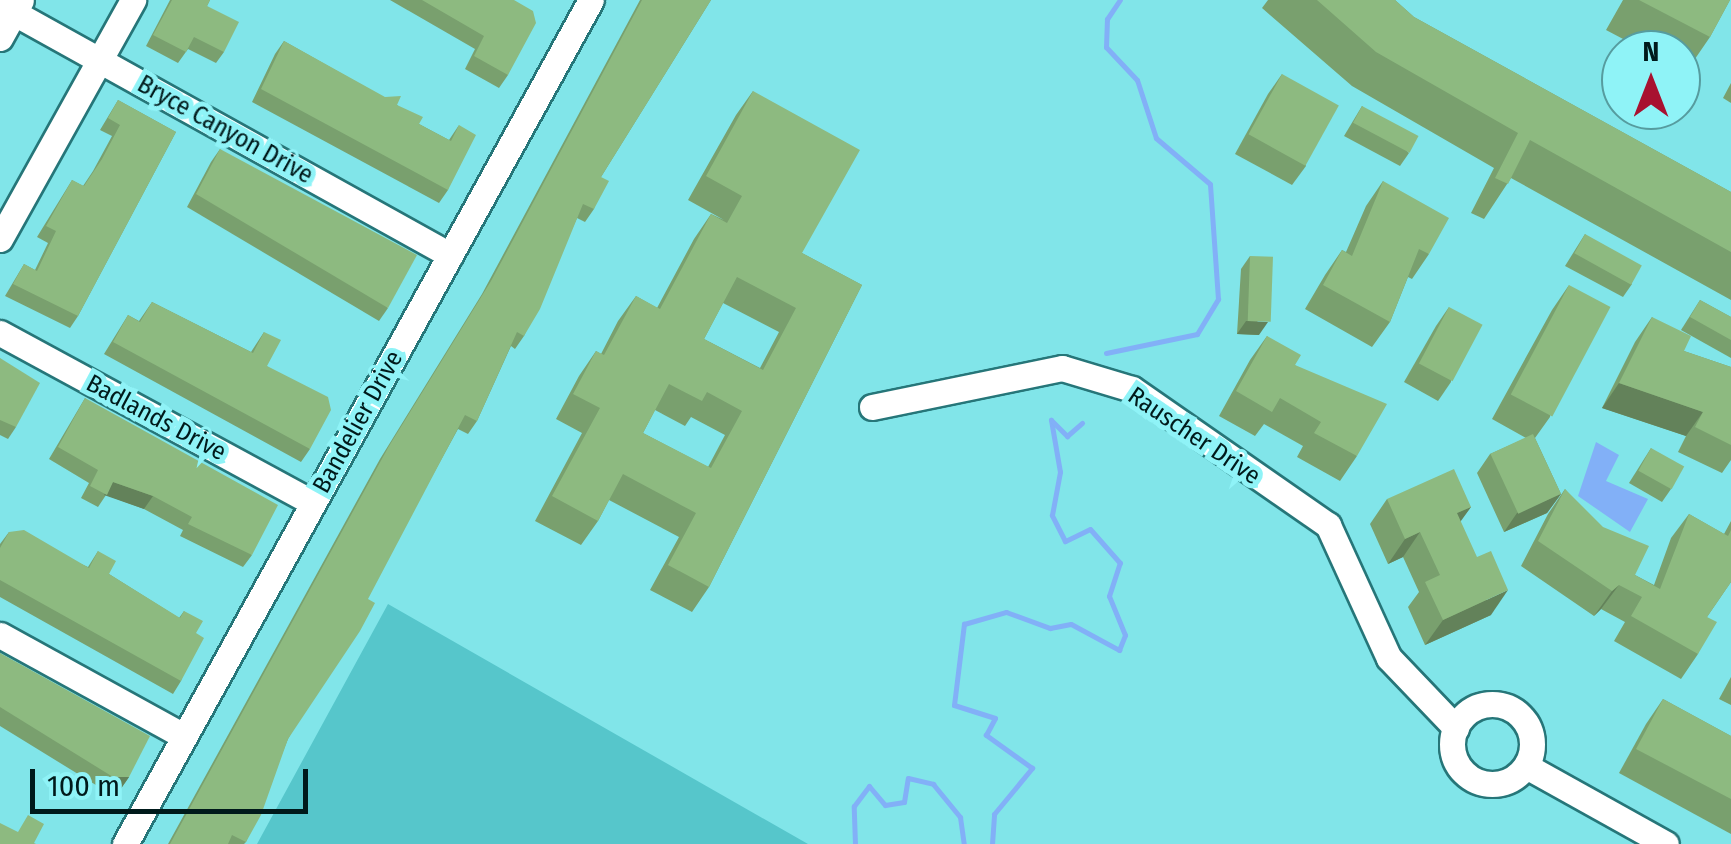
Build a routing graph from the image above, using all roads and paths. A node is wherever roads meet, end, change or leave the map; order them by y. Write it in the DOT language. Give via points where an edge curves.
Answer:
graph roads {
  1 [pos="133,0"];
  2 [pos="591,0"];
  3 [pos="12,6"];
  4 [pos="0,38"];
  5 [pos="99,60"];
  6 [pos="0,239"];
  7 [pos="450,255"];
  8 [pos="0,333"];
  9 [pos="872,407"];
  10 [pos="313,503"];
  11 [pos="0,635"];
  12 [pos="1456,728"];
  13 [pos="184,736"];
  14 [pos="1526,766"];
  15 [pos="125,844"];
  16 [pos="1666,844"];
  1 -- 5 [label="street"];
  2 -- 7 [label="street, Bandelier Drive"];
  3 -- 4 [label="street"];
  3 -- 5 [label="street, Bryce Canyon Drive"];
  5 -- 6 [label="street"];
  5 -- 7 [label="street, Bryce Canyon Drive"];
  7 -- 10 [label="street, Bandelier Drive"];
  8 -- 10 [label="street, Badlands Drive"];
  9 -- 12 [label="street, Rauscher Drive" via="1062,368 1132,390 1328,525 1388,658"];
  10 -- 13 [label="street, Bandelier Drive"];
  11 -- 13 [label="street"];
  12 -- 14 [label="street, Rauscher Drive" via="1453,754 1479,782 1505,782"];
  12 -- 14 [label="street" via="1486,705 1512,710 1529,729"];
  13 -- 15 [label="street, Bandelier Drive"];
  14 -- 16 [label="street"];
}
